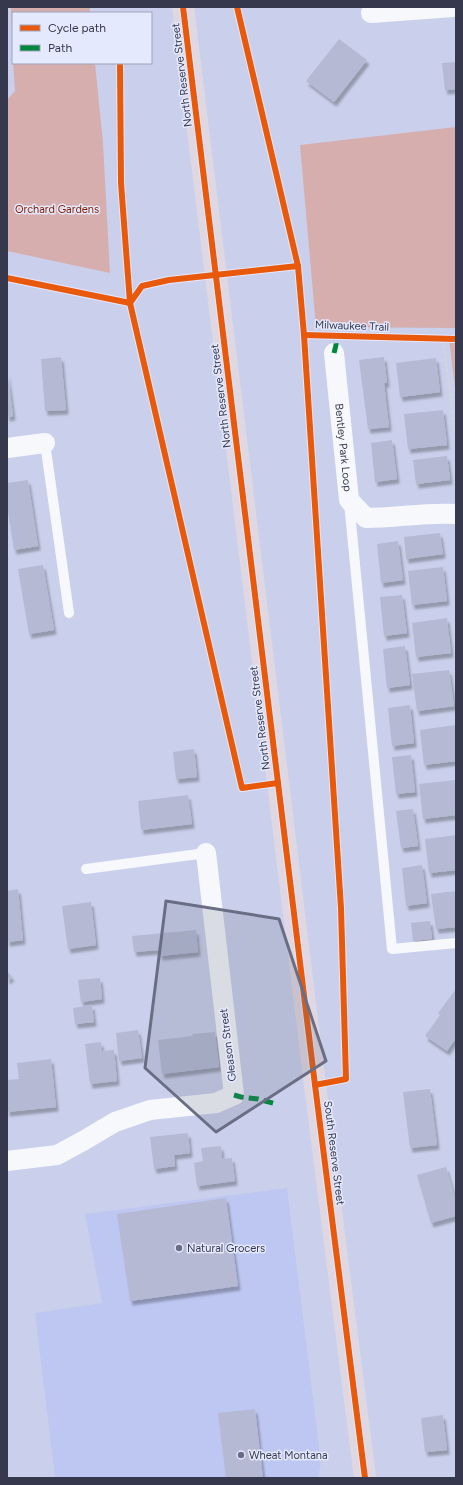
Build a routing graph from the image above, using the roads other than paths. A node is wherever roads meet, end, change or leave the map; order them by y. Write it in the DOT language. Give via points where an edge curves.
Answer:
graph roads {
  1 [pos="183,7"];
  2 [pos="453,7"];
  3 [pos="371,12"];
  4 [pos="334,353"];
  5 [pos="45,443"];
  6 [pos="7,448"];
  7 [pos="349,500"];
  8 [pos="456,514"];
  9 [pos="69,613"];
  10 [pos="278,783"];
  11 [pos="206,852"];
  12 [pos="86,869"];
  13 [pos="456,943"];
  14 [pos="7,1161"];
  15 [pos="365,1478"];
  1 -- 10 [label="highway, North Reserve Street"];
  2 -- 3 [label="street"];
  4 -- 7 [label="street, Bentley Park Loop"];
  5 -- 6 [label="street"];
  5 -- 9 [label="lane"];
  7 -- 8 [label="street, Bentley Park Loop" via="366,518"];
  7 -- 13 [label="lane" via="392,949"];
  10 -- 15 [label="highway, South Reserve Street"];
  11 -- 12 [label="lane"];
  11 -- 14 [label="street, Gleason Street" via="234,1095 216,1103 150,1110 115,1122 57,1154"];
}
